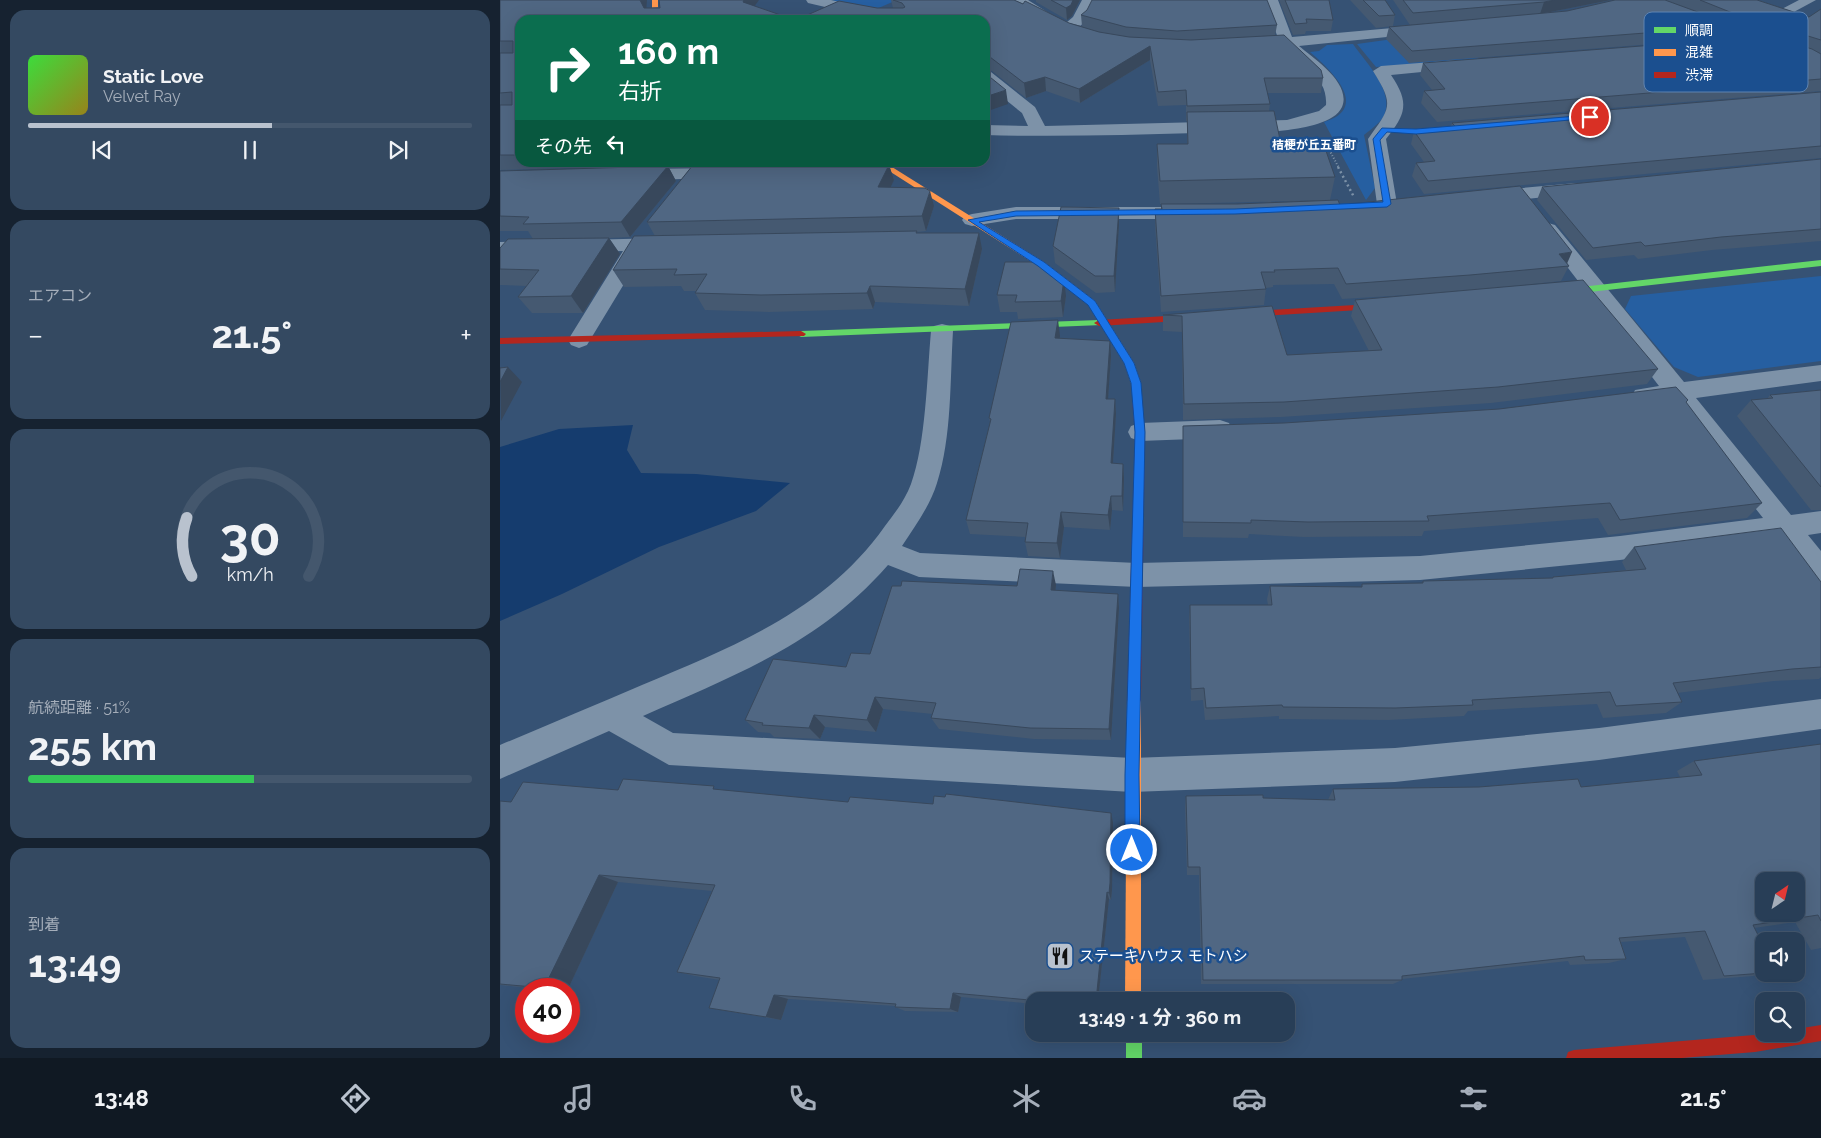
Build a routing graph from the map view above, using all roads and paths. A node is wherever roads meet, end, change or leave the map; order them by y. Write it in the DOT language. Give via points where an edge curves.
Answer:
graph roads {
  1 [pos="655,0"];
  2 [pos="813,0"];
  3 [pos="1018,0"];
  4 [pos="1089,0"];
  5 [pos="1272,0"];
  6 [pos="1648,0"];
  7 [pos="1732,0"];
  8 [pos="1809,0"];
  9 [pos="1678,12"];
  10 [pos="1767,12"];
  11 [pos="1786,12"];
  12 [pos="656,15"];
  13 [pos="878,15"];
  14 [pos="1393,15"];
  15 [pos="1066,28"];
  16 [pos="1444,28"];
  17 [pos="1405,31"];
  18 [pos="1083,35"];
  19 [pos="1287,42"];
  20 [pos="1238,45"];
  21 [pos="1808,55"];
  22 [pos="1821,63"];
  23 [pos="1470,64"];
  24 [pos="990,79"];
  25 [pos="1314,120"];
  26 [pos="990,130"];
  27 [pos="1039,132"];
  28 [pos="885,167"];
  29 [pos="742,172"];
  30 [pos="694,174"];
  31 [pos="616,176"];
  32 [pos="1598,186"];
  33 [pos="677,195"];
  34 [pos="1473,198"];
  35 [pos="1407,203"];
  36 [pos="1387,204"];
  37 [pos="1530,206"];
  38 [pos="1359,207"];
  39 [pos="1215,212"];
  40 [pos="654,223"];
  41 [pos="967,228"];
  42 [pos="988,232"];
  43 [pos="686,244"];
  44 [pos="637,245"];
  45 [pos="500,248"];
  46 [pos="1821,263"];
  47 [pos="1596,289"];
  48 [pos="1546,293"];
  49 [pos="1401,305"];
  50 [pos="1105,325"];
  51 [pos="942,331"];
  52 [pos="579,340"];
  53 [pos="500,341"];
  54 [pos="1821,373"];
  55 [pos="1677,392"];
  56 [pos="1618,399"];
  57 [pos="1243,429"];
  58 [pos="1140,432"];
  59 [pos="1821,522"];
  60 [pos="1785,527"];
  61 [pos="883,551"];
  62 [pos="1821,572"];
  63 [pos="1137,575"];
  64 [pos="610,714"];
  65 [pos="1821,714"];
  66 [pos="500,762"];
  67 [pos="1132,775"];
  68 [pos="1133,992"];
  69 [pos="1821,1033"];
  70 [pos="1134,1042"];
  71 [pos="1758,1051"];
  72 [pos="1134,1058"];
  73 [pos="1574,1058"];
  1 -- 12 [label="street"];
  2 -- 13 [label="street"];
  3 -- 15 [label="street"];
  4 -- 15 [label="street" via="1079,20"];
  5 -- 19 [label="street"];
  6 -- 9 [label="street"];
  7 -- 10 [label="street"];
  8 -- 11 [label="street"];
  14 -- 17 [label="street"];
  15 -- 18 [label="street"];
  16 -- 17 [label="street"];
  17 -- 19 [label="street"];
  19 -- 20 [label="street"];
  19 -- 25 [label="street" via="1318,69 1335,92 1332,110"];
  21 -- 22 [label="street"];
  23 -- 36 [label="street" via="1381,70 1395,92 1398,106 1393,130 1377,139"];
  24 -- 27 [label="street" via="1029,111"];
  25 -- 27 [label="street" via="1243,128"];
  25 -- 38 [label="path"];
  26 -- 27 [label="street"];
  28 -- 41 [label="street"];
  29 -- 30 [label="street"];
  30 -- 31 [label="street"];
  30 -- 33 [label="street"];
  32 -- 37 [label="street"];
  34 -- 37 [label="street"];
  35 -- 36 [label="street"];
  36 -- 38 [label="street"];
  37 -- 47 [label="street"];
  39 -- 41 [label="street" via="1016,213"];
  40 -- 44 [label="street"];
  41 -- 42 [label="street"];
  42 -- 50 [label="street" via="1070,284 1092,303"];
  43 -- 44 [label="street"];
  44 -- 45 [label="street"];
  44 -- 52 [label="street"];
  46 -- 47 [label="street"];
  47 -- 48 [label="street"];
  47 -- 55 [label="street"];
  49 -- 50 [label="street"];
  50 -- 51 [label="street"];
  50 -- 58 [label="street" via="1129,363 1136,383"];
  51 -- 52 [label="street"];
  51 -- 61 [label="street" via="932,453 926,476 912,509"];
  52 -- 53 [label="street"];
  54 -- 55 [label="street"];
  55 -- 56 [label="street"];
  55 -- 60 [label="street"];
  57 -- 58 [label="street"];
  58 -- 63 [label="street"];
  59 -- 60 [label="street"];
  60 -- 62 [label="street"];
  60 -- 63 [label="street" via="1420,568"];
  61 -- 63 [label="street" via="919,565"];
  61 -- 64 [label="street" via="858,579 792,630 752,653"];
  63 -- 67 [label="street"];
  64 -- 66 [label="street"];
  64 -- 67 [label="street" via="669,749"];
  65 -- 67 [label="street" via="1599,744 1395,765"];
  67 -- 68 [label="street"];
  69 -- 71 [label="street"];
  70 -- 72 [label="street"];
  71 -- 73 [label="street"];
}
